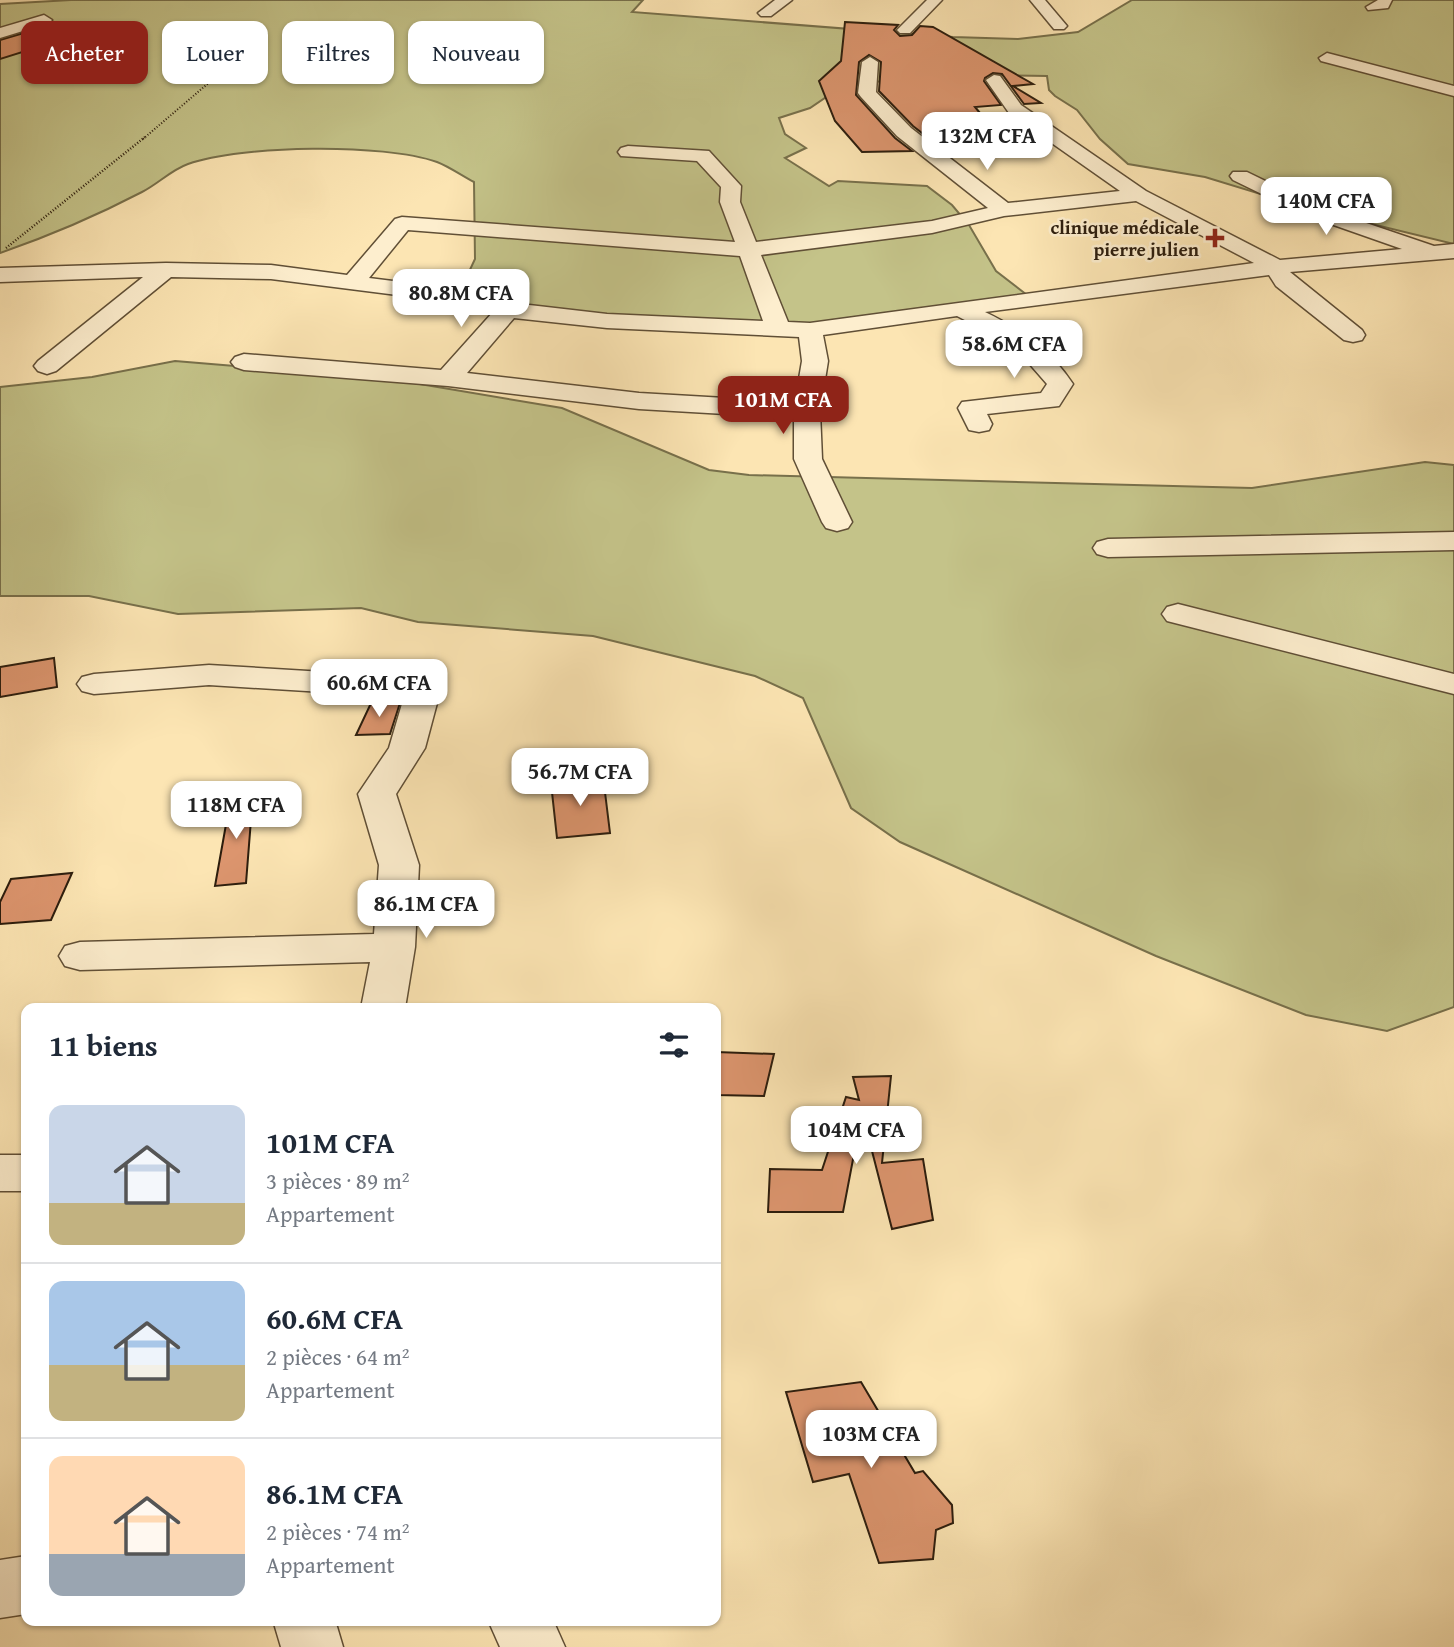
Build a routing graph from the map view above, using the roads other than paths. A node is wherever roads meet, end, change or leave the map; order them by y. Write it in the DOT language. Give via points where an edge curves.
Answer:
graph roads {
  1 [pos="785,0"];
  2 [pos="934,0"];
  3 [pos="1037,0"];
  4 [pos="766,13"];
  5 [pos="44,20"];
  6 [pos="1059,26"];
  7 [pos="905,30"];
  8 [pos="0,33"];
  9 [pos="1327,58"];
  10 [pos="870,62"];
  11 [pos="994,80"];
  12 [pos="1454,91"];
  13 [pos="628,152"];
  14 [pos="1240,176"];
  15 [pos="1139,195"];
  16 [pos="1004,210"];
  17 [pos="747,250"];
  18 [pos="1443,252"];
  19 [pos="1276,267"];
  20 [pos="166,270"];
  21 [pos="0,275"];
  22 [pos="352,284"];
  23 [pos="960,308"];
  24 [pos="508,310"];
  25 [pos="779,330"];
  26 [pos="810,330"];
  27 [pos="1353,335"];
  28 [pos="244,362"];
  29 [pos="47,366"];
  30 [pos="449,378"];
  31 [pos="807,411"];
  32 [pos="979,424"];
  33 [pos="837,522"];
  34 [pos="1454,541"];
  35 [pos="1108,548"];
  36 [pos="1178,614"];
  37 [pos="94,684"];
  38 [pos="1454,684"];
  39 [pos="394,947"];
  40 [pos="80,956"];
  41 [pos="384,1003"];
  42 [pos="0,1173"];
  43 [pos="21,1173"];
  44 [pos="21,1586"];
  45 [pos="0,1589"];
  46 [pos="306,1626"];
  47 [pos="522,1626"];
  48 [pos="312,1647"];
  49 [pos="534,1647"];
  1 -- 4 [label="street"];
  2 -- 7 [label="street"];
  3 -- 6 [label="street"];
  5 -- 8 [label="street"];
  9 -- 12 [label="street"];
  10 -- 16 [label="street" via="867,93 876,104 904,132"];
  11 -- 15 [label="street" via="1015,109"];
  13 -- 17 [label="street" via="702,155 731,186 730,202"];
  14 -- 18 [label="street" via="1312,211"];
  15 -- 16 [label="street"];
  15 -- 19 [label="street"];
  16 -- 17 [label="street" via="932,227"];
  17 -- 22 [label="street" via="402,223"];
  17 -- 25 [label="street"];
  18 -- 19 [label="street"];
  19 -- 23 [label="street"];
  19 -- 27 [label="street" via="1292,288"];
  20 -- 21 [label="street"];
  20 -- 22 [label="street" via="271,272"];
  20 -- 29 [label="street"];
  22 -- 24 [label="street" via="481,299"];
  23 -- 26 [label="street"];
  23 -- 32 [label="street" via="1013,334 1052,370 1060,384 1051,400 971,408"];
  24 -- 25 [label="street" via="607,321"];
  24 -- 30 [label="street"];
  25 -- 26 [label="street"];
  26 -- 31 [label="street" via="815,361"];
  28 -- 30 [label="street"];
  30 -- 31 [label="street" via="639,401"];
  31 -- 33 [label="street" via="808,459"];
  34 -- 35 [label="street"];
  36 -- 38 [label="street"];
  37 -- 39 [label="street" via="209,675 424,688 407,748 377,794 399,865"];
  39 -- 40 [label="street"];
  39 -- 41 [label="street"];
  42 -- 43 [label="street"];
  44 -- 45 [label="street"];
  46 -- 48 [label="street"];
  47 -- 49 [label="street"];
}
